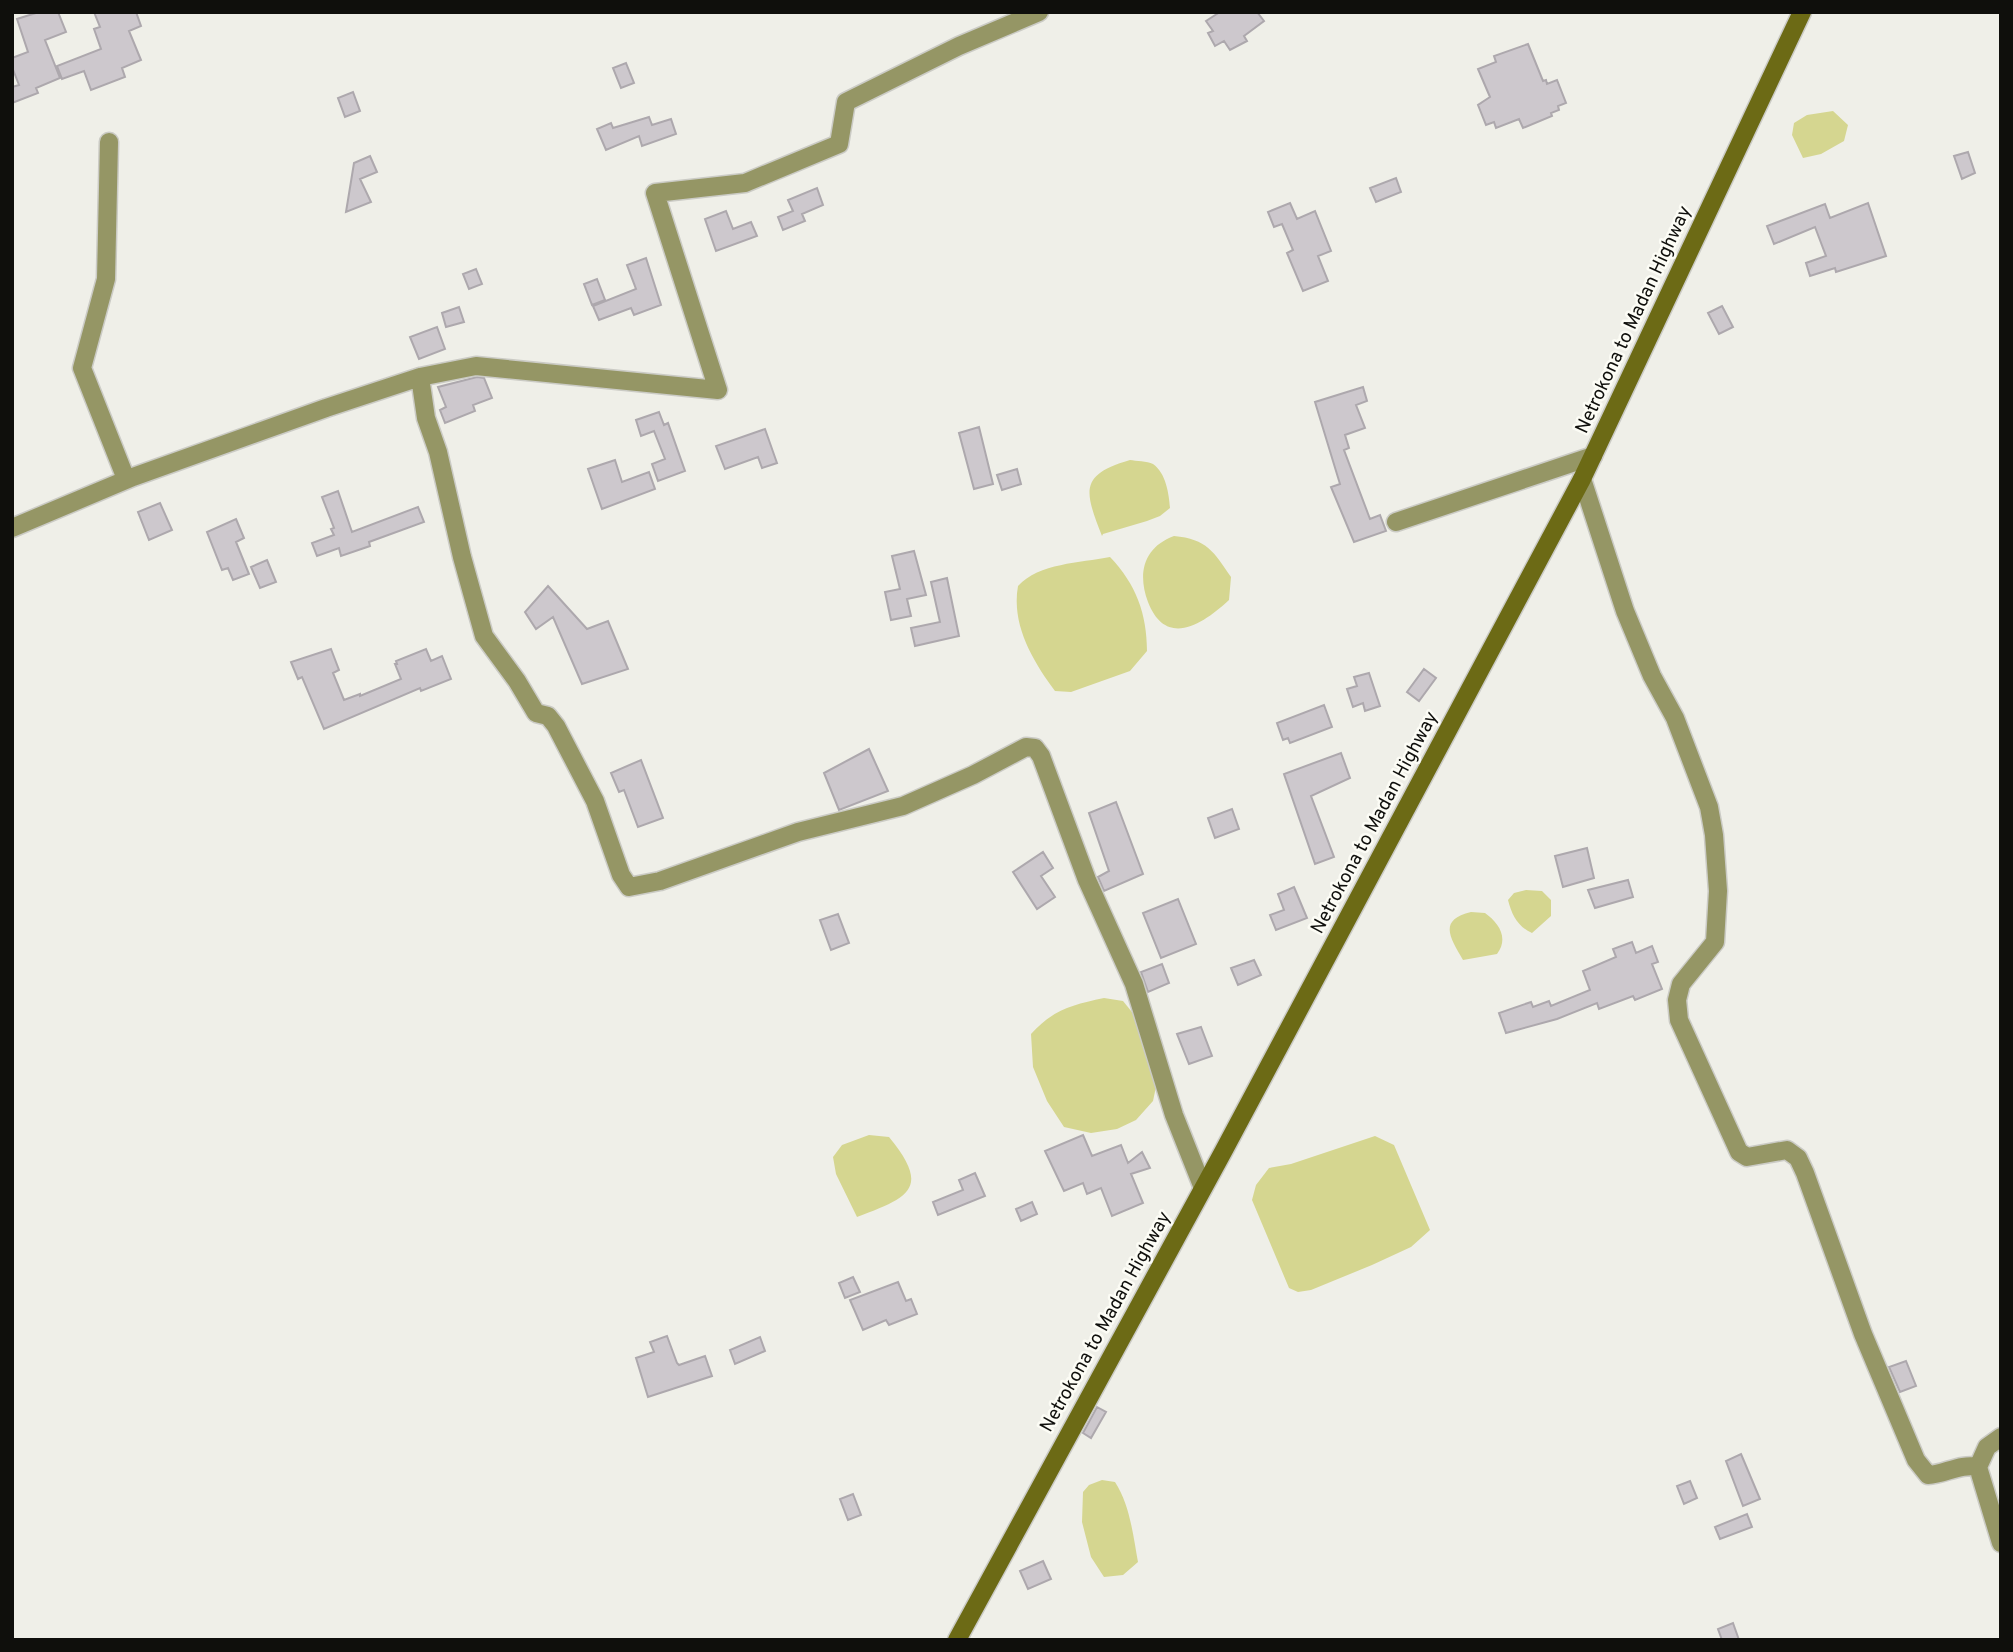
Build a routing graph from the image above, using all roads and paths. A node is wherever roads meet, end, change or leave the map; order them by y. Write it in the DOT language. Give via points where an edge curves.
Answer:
graph roads {
  1 [pos="1039,12"];
  2 [pos="1802,12"];
  3 [pos="109,142"];
  4 [pos="420,377"];
  5 [pos="1593,456"];
  6 [pos="126,479"];
  7 [pos="1582,479"];
  8 [pos="1396,522"];
  9 [pos="12,528"];
  10 [pos="1203,1188"];
  11 [pos="2001,1437"];
  12 [pos="1978,1467"];
  13 [pos="2001,1543"];
  14 [pos="957,1640"];
  1 -- 4 [label="street" via="846,102 839,144 745,183 655,193 718,390 476,366"];
  2 -- 5 [label="main road, Netrokona to Madan Highway"];
  3 -- 6 [label="street" via="106,279 82,368"];
  4 -- 6 [label="street"];
  4 -- 10 [label="street" via="426,418 484,636 536,713 548,716 556,726 596,801 629,887 660,881 799,832 903,806 1026,747 1035,748 1134,984 1174,1115"];
  5 -- 7 [label="main road, Netrokona to Madan Highway"];
  5 -- 8 [label="street"];
  6 -- 9 [label="street"];
  7 -- 10 [label="main road, Netrokona to Madan Highway"];
  7 -- 12 [label="street" via="1625,611 1675,718 1711,816 1718,891 1715,942 1681,984 1677,1009 1682,1028 1738,1152 1747,1157 1787,1150 1798,1158 1863,1334 1922,1470 1939,1475 1970,1465"];
  10 -- 14 [label="main road, Netrokona to Madan Highway"];
  11 -- 12 [label="street" via="1987,1447"];
  12 -- 13 [label="street"];
}
